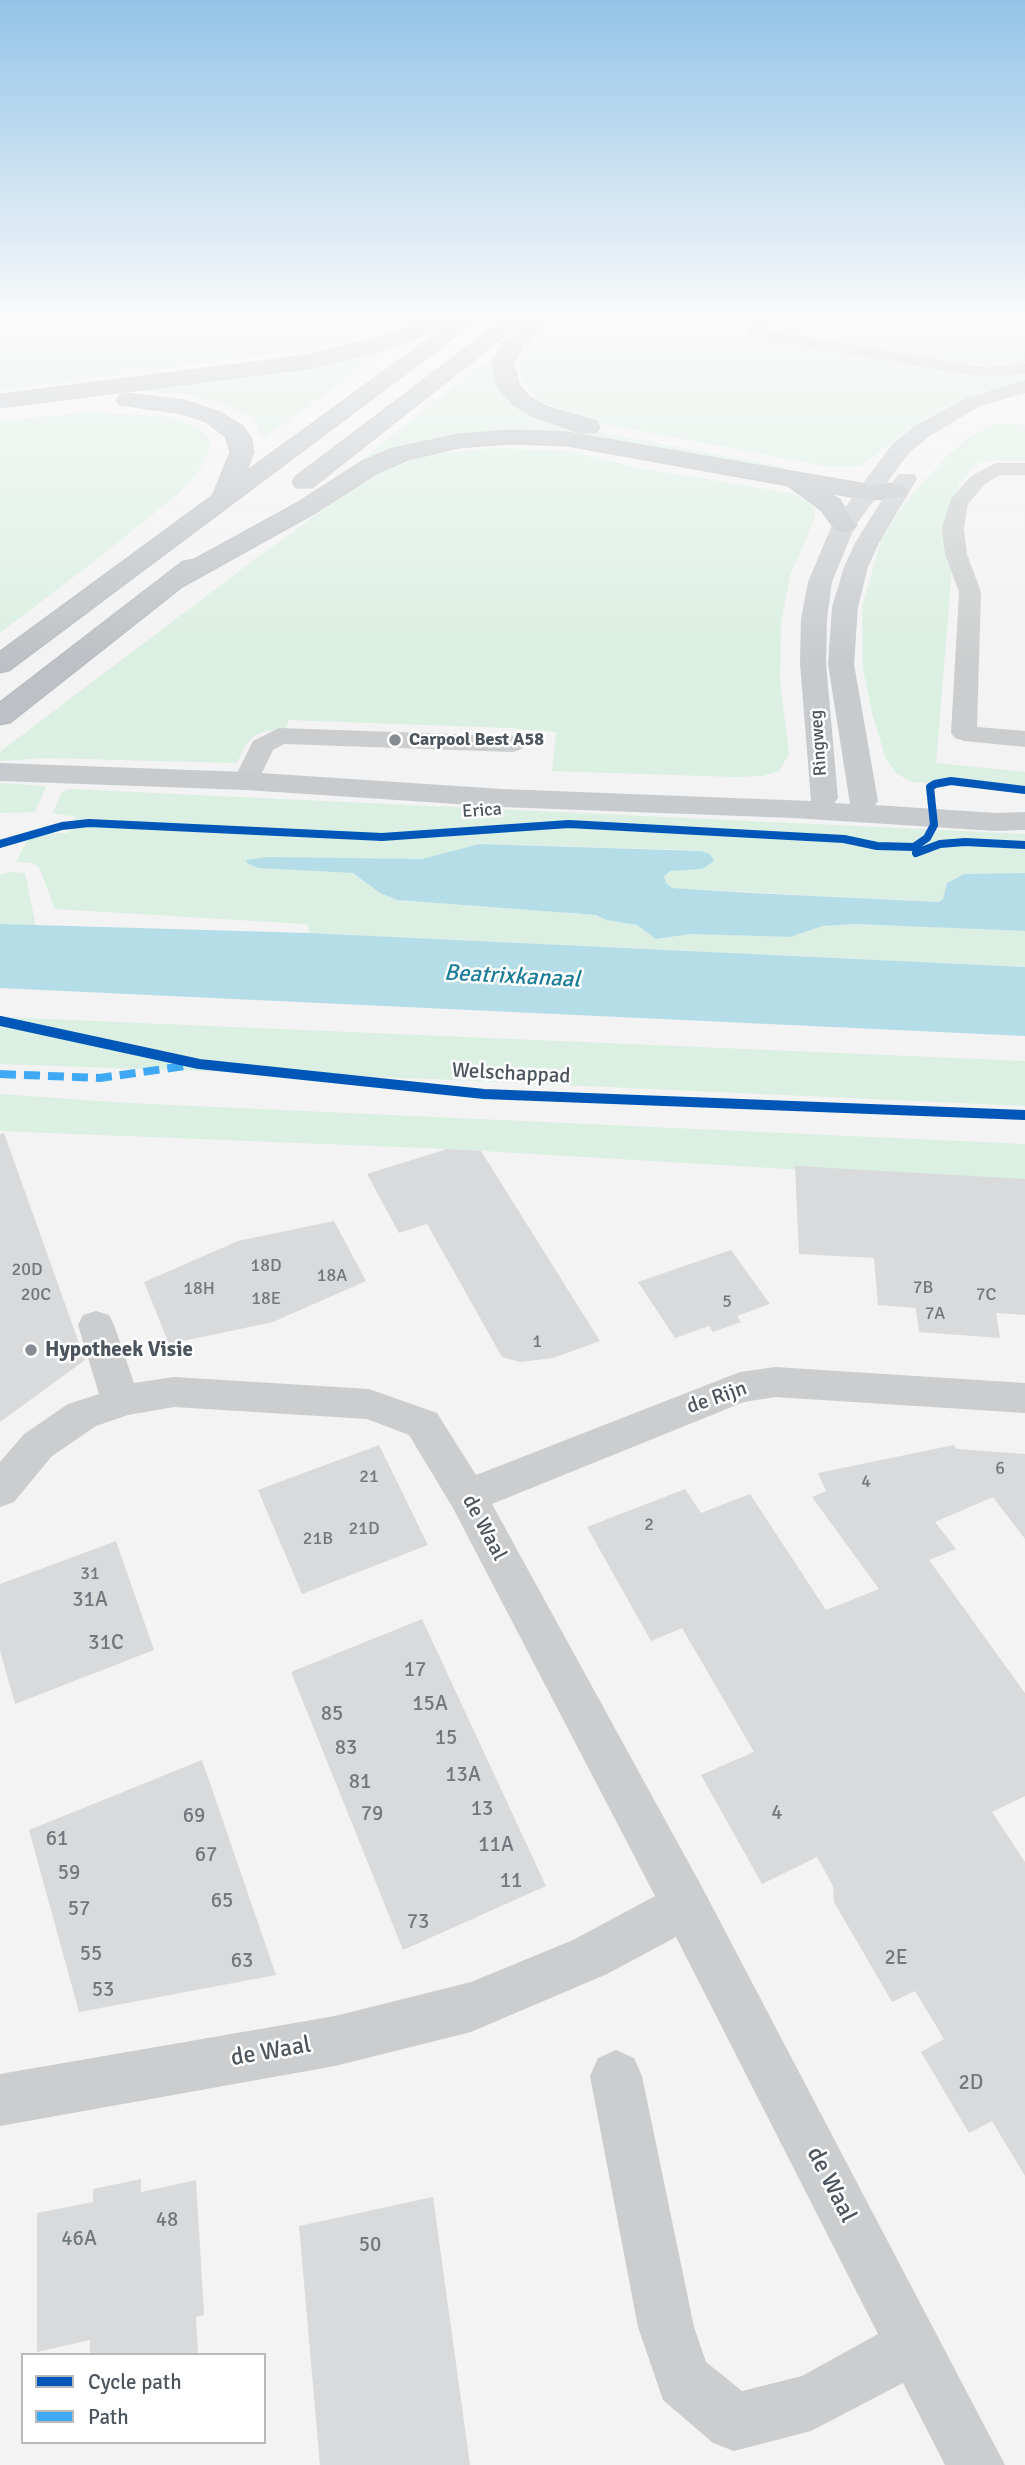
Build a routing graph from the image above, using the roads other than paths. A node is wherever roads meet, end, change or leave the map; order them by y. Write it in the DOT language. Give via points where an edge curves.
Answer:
graph roads {
  1 [pos="233,431"];
  2 [pos="316,431"];
  3 [pos="370,431"];
  4 [pos="605,431"];
  5 [pos="924,431"];
  6 [pos="955,431"];
  7 [pos="1025,469"];
  8 [pos="793,478"];
  9 [pos="871,487"];
  10 [pos="897,491"];
  11 [pos="224,498"];
  12 [pos="844,525"];
  13 [pos="172,583"];
  14 [pos="0,664"];
  15 [pos="0,716"];
  16 [pos="964,733"];
  17 [pos="1025,739"];
  18 [pos="513,744"];
  19 [pos="964,761"];
  20 [pos="0,772"];
  21 [pos="246,781"];
  22 [pos="844,803"];
  23 [pos="1025,807"];
  24 [pos="1025,821"];
  25 [pos="96,1325"];
  26 [pos="1025,1398"];
  27 [pos="121,1402"];
  28 [pos="0,1490"];
  29 [pos="467,1496"];
  30 [pos="686,1906"];
  31 [pos="616,2076"];
  32 [pos="0,2100"];
  33 [pos="914,2345"];
  34 [pos="976,2465"];
  1 -- 11 [label="highway" via="240,439 240,460"];
  2 -- 11 [label="highway"];
  3 -- 13 [label="highway"];
  4 -- 9 [label="highway"];
  5 -- 9 [label="main road, Ringweg" via="901,448"];
  6 -- 10 [label="main road, Ringweg"];
  7 -- 16 [label="street" via="996,469 983,476 963,495 954,516 956,554 971,592"];
  8 -- 9 [label="highway"];
  8 -- 12 [label="highway" via="824,498"];
  8 -- 13 [label="highway" via="559,438 459,441 401,454 370,467"];
  9 -- 10 [label="highway"];
  9 -- 12 [label="main road, Ringweg"];
  10 -- 22 [label="main road, Ringweg" via="856,567 845,607 841,664"];
  11 -- 14 [label="highway"];
  12 -- 22 [label="main road, Ringweg" via="820,582 813,663"];
  13 -- 15 [label="highway"];
  16 -- 17 [label="street"];
  16 -- 19 [label="street"];
  18 -- 21 [label="street" via="279,736 262,746"];
  20 -- 21 [label="main road, Erica"];
  21 -- 22 [label="main road, Erica" via="502,799"];
  22 -- 23 [label="main road, Erica"];
  22 -- 24 [label="main road, Erica" via="934,819"];
  25 -- 27 [label="street"];
  26 -- 29 [label="street, de Rijn" via="775,1382 740,1387"];
  27 -- 28 [label="street, de Waal" via="82,1415 38,1445"];
  27 -- 29 [label="street, de Waal" via="174,1392 369,1404 424,1424"];
  29 -- 30 [label="street, de Waal"];
  30 -- 32 [label="street, de Waal" via="590,1957 471,2007 335,2041"];
  30 -- 33 [label="street, de Waal"];
  31 -- 33 [label="street" via="666,2327 683,2380 734,2422 811,2402"];
  33 -- 34 [label="street, de Waal"];
}
